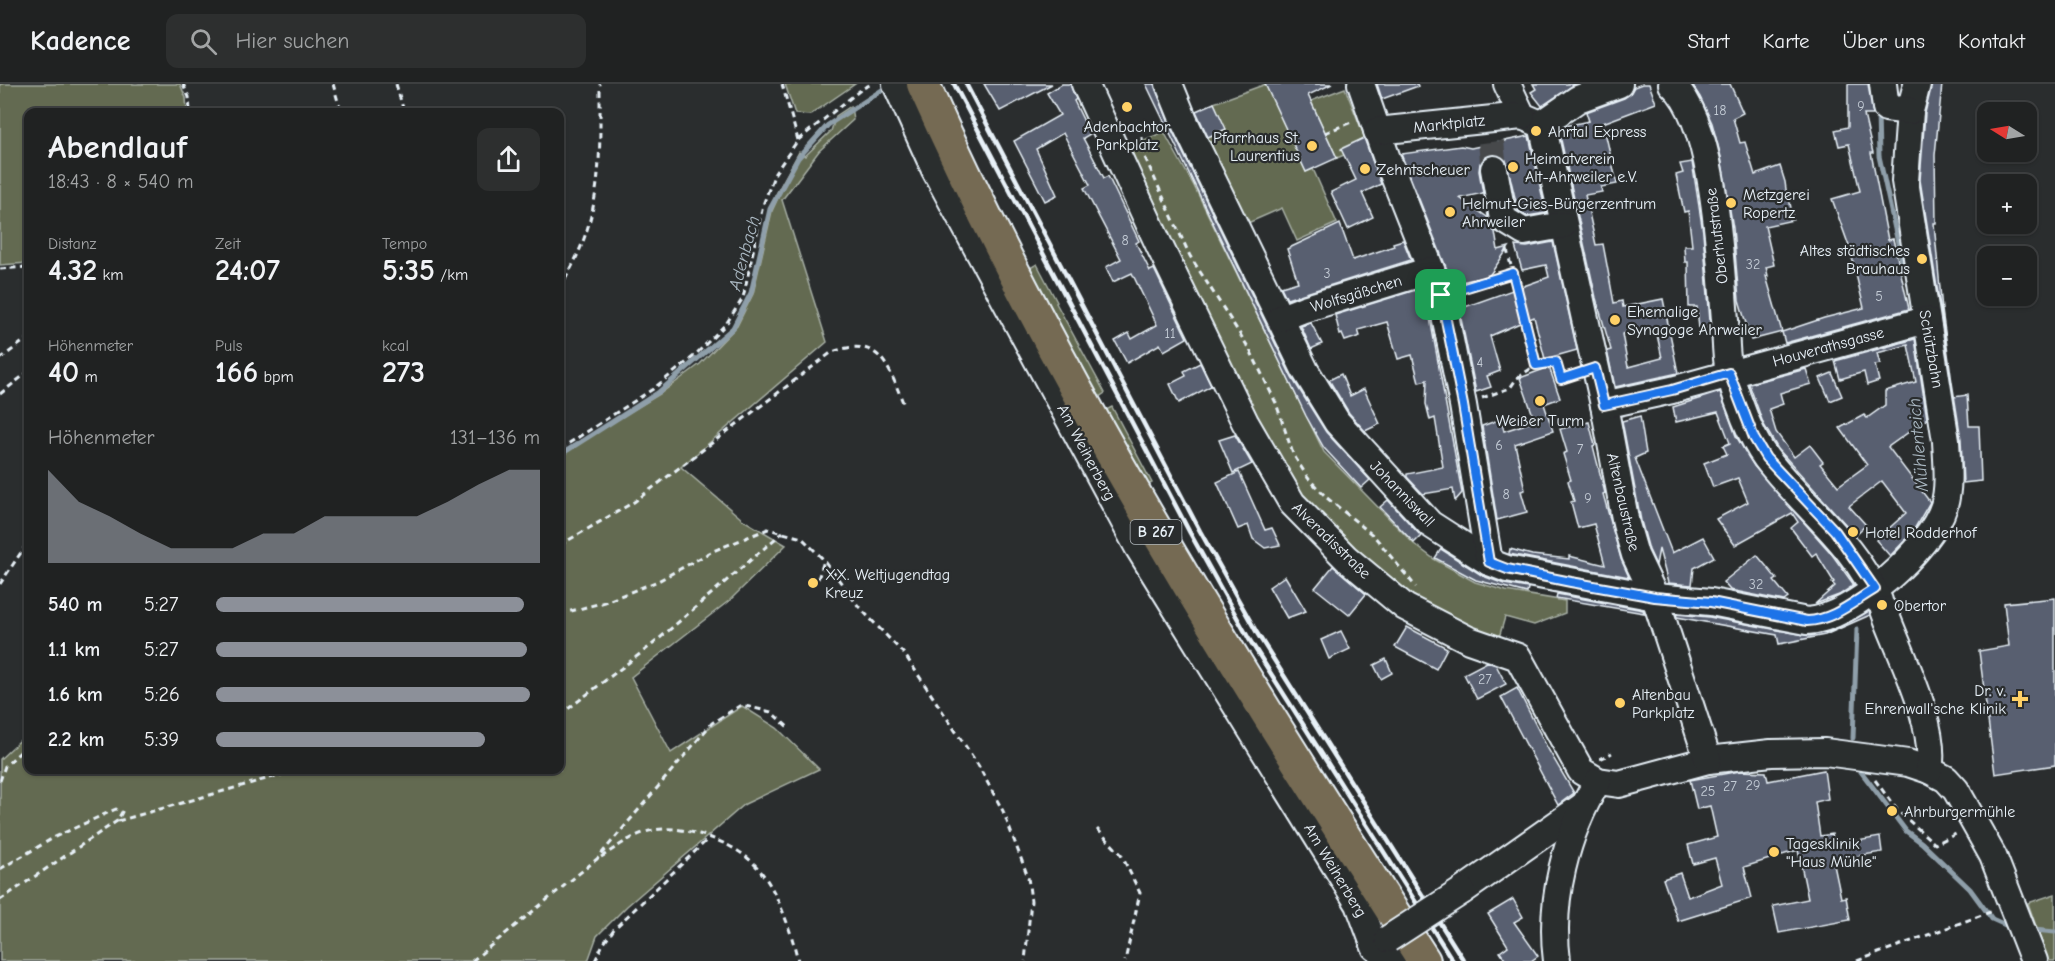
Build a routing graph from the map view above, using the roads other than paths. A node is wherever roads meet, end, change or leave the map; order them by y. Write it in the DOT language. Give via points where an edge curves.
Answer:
graph roads {
  1 [pos="896,84"];
  2 [pos="923,84"];
  3 [pos="1085,84"];
  4 [pos="1169,84"];
  5 [pos="1360,84"];
  6 [pos="1508,84"];
  7 [pos="1619,84"];
  8 [pos="1672,84"];
  9 [pos="1883,84"];
  10 [pos="1917,84"];
  11 [pos="1910,111"];
  12 [pos="1532,120"];
  13 [pos="1368,121"];
  14 [pos="1494,169"];
  15 [pos="1563,225"];
  16 [pos="1431,270"];
  17 [pos="1281,318"];
  18 [pos="1926,320"];
  19 [pos="1729,373"];
  20 [pos="1604,405"];
  21 [pos="1489,562"];
  22 [pos="1655,597"];
  23 [pos="1879,600"];
  24 [pos="1708,759"];
  25 [pos="1929,770"];
  26 [pos="1598,781"];
  27 [pos="1582,806"];
  28 [pos="1385,949"];
  29 [pos="1424,961"];
  30 [pos="1557,961"];
  31 [pos="2034,961"];
  1 -- 28 [label="street, Am Weiherberg" via="935,170 1138,547"];
  2 -- 29 [label="main road, B 267" via="1042,328 1166,550"];
  3 -- 26 [label="street, Alveradisstraße" via="1245,422 1292,502 1346,558 1405,607 1469,640 1518,657 1581,771"];
  4 -- 17 [label="street, Johanniswall"];
  5 -- 13 [label="street"];
  6 -- 12 [label="street"];
  7 -- 12 [label="street"];
  8 -- 19 [label="street, Oberhutstraße" via="1683,94 1701,140 1716,222"];
  9 -- 11 [label="street" via="1886,108"];
  10 -- 11 [label="street, Schützbahn"];
  11 -- 18 [label="street, Schützbahn" via="1905,181"];
  12 -- 13 [label="street, Marktplatz" via="1489,131"];
  12 -- 15 [label="street, Altenbaustraße"];
  13 -- 16 [label="street"];
  14 -- 15 [label="street" via="1503,219 1524,232"];
  15 -- 20 [label="street, Altenbaustraße"];
  16 -- 17 [label="street, Wolfsgäßchen"];
  16 -- 21 [label="street" via="1441,295 1463,405"];
  17 -- 21 [label="street, Johanniswall" via="1305,370 1337,422 1430,524"];
  18 -- 19 [label="street, Houverathsgasse"];
  18 -- 23 [label="street, Schützbahn" via="1946,441 1944,506 1926,541"];
  19 -- 20 [label="street, Houverathsgasse"];
  19 -- 23 [label="street, Oberhutstraße" via="1754,438 1766,458 1835,531"];
  20 -- 22 [label="street, Altenbaustraße" via="1626,524 1635,555"];
  21 -- 22 [label="street, Johanniswall" via="1507,569"];
  22 -- 23 [label="street, Johanniswall" via="1711,602 1807,621 1819,621"];
  22 -- 24 [label="street, Altenbaustraße"];
  23 -- 25 [label="street, Oberhutstraße" via="1925,717 1932,754"];
  24 -- 25 [label="street" via="1825,752 1908,763"];
  24 -- 26 [label="street" via="1619,784"];
  25 -- 31 [label="street" via="1956,790 1993,856"];
  26 -- 27 [label="street"];
  27 -- 28 [label="street, bridge"];
  27 -- 30 [label="street" via="1558,884 1554,940"];
}
